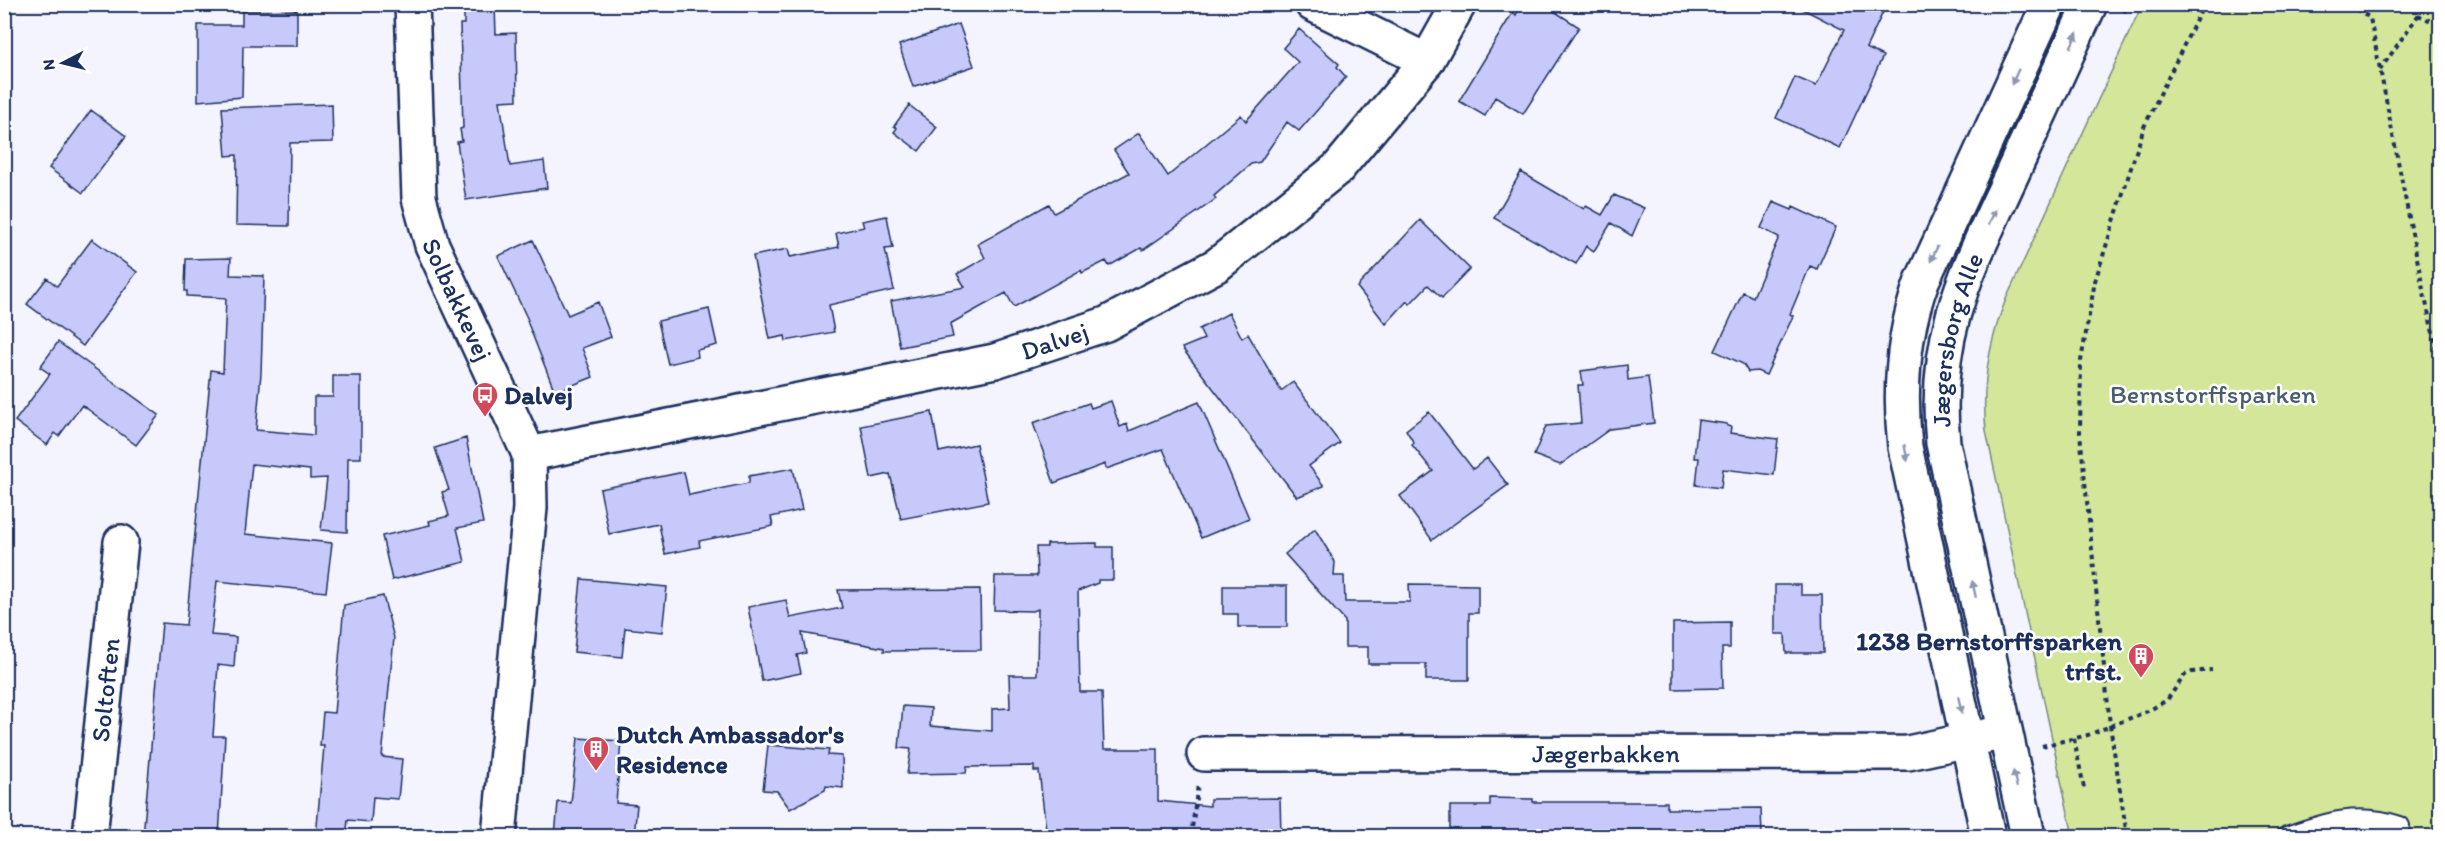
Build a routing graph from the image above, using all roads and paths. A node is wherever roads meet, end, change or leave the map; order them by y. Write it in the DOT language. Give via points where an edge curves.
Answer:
graph roads {
  1 [pos="411,4"];
  2 [pos="1312,4"];
  3 [pos="1459,4"];
  4 [pos="2049,4"];
  5 [pos="2090,4"];
  6 [pos="2127,4"];
  7 [pos="2204,4"];
  8 [pos="2349,4"];
  9 [pos="2426,4"];
  10 [pos="2122,15"];
  11 [pos="2418,15"];
  12 [pos="2440,25"];
  13 [pos="1427,61"];
  14 [pos="2380,71"];
  15 [pos="2440,364"];
  16 [pos="530,454"];
  17 [pos="121,542"];
  18 [pos="2212,670"];
  19 [pos="2110,725"];
  20 [pos="2005,732"];
  21 [pos="2040,736"];
  22 [pos="2074,739"];
  23 [pos="1968,740"];
  24 [pos="2042,746"];
  25 [pos="1204,754"];
  26 [pos="2044,758"];
  27 [pos="2084,788"];
  28 [pos="2400,826"];
  29 [pos="90,837"];
  30 [pos="499,837"];
  31 [pos="1191,837"];
  32 [pos="1988,837"];
  33 [pos="2028,837"];
  34 [pos="2127,837"];
  35 [pos="2287,837"];
  1 -- 16 [label="street, Solbakkevej" via="419,198 424,217 432,245"];
  2 -- 13 [label="street"];
  3 -- 13 [label="street, Dalvej"];
  4 -- 23 [label="street, Jægersborg Alle, one-way" via="1922,281 1913,305 1903,363 1905,447"];
  20 -- 5 [label="street, Jægersborg Alle, one-way" via="1943,443 1943,361 1967,272"];
  6 -- 10 [label="path"];
  7 -- 19 [label="path" via="2144,127 2095,281 2081,361 2080,433"];
  8 -- 14 [label="path" via="2370,18"];
  9 -- 11 [label="path"];
  11 -- 12 [label="path"];
  11 -- 14 [label="path"];
  13 -- 16 [label="street, Dalvej" via="1338,168 1217,265 1106,324 995,361"];
  14 -- 15 [label="path"];
  16 -- 30 [label="street, Solbakkevej" via="530,508"];
  17 -- 29 [label="street, Soltoften"];
  18 -- 19 [label="path" via="2185,675 2167,700"];
  19 -- 22 [label="path"];
  19 -- 34 [label="path"];
  20 -- 23 [label="street, Jægerbakken"];
  33 -- 20 [label="street, Jægersborg Alle, one-way"];
  21 -- 24 [label="path"];
  22 -- 24 [label="path"];
  22 -- 27 [label="path"];
  23 -- 25 [label="street, Jægerbakken" via="1908,753"];
  23 -- 32 [label="street, Jægersborg Alle"];
  24 -- 26 [label="path"];
  25 -- 31 [label="path"];
  28 -- 35 [label="lane" via="2381,819 2331,821"];
}
